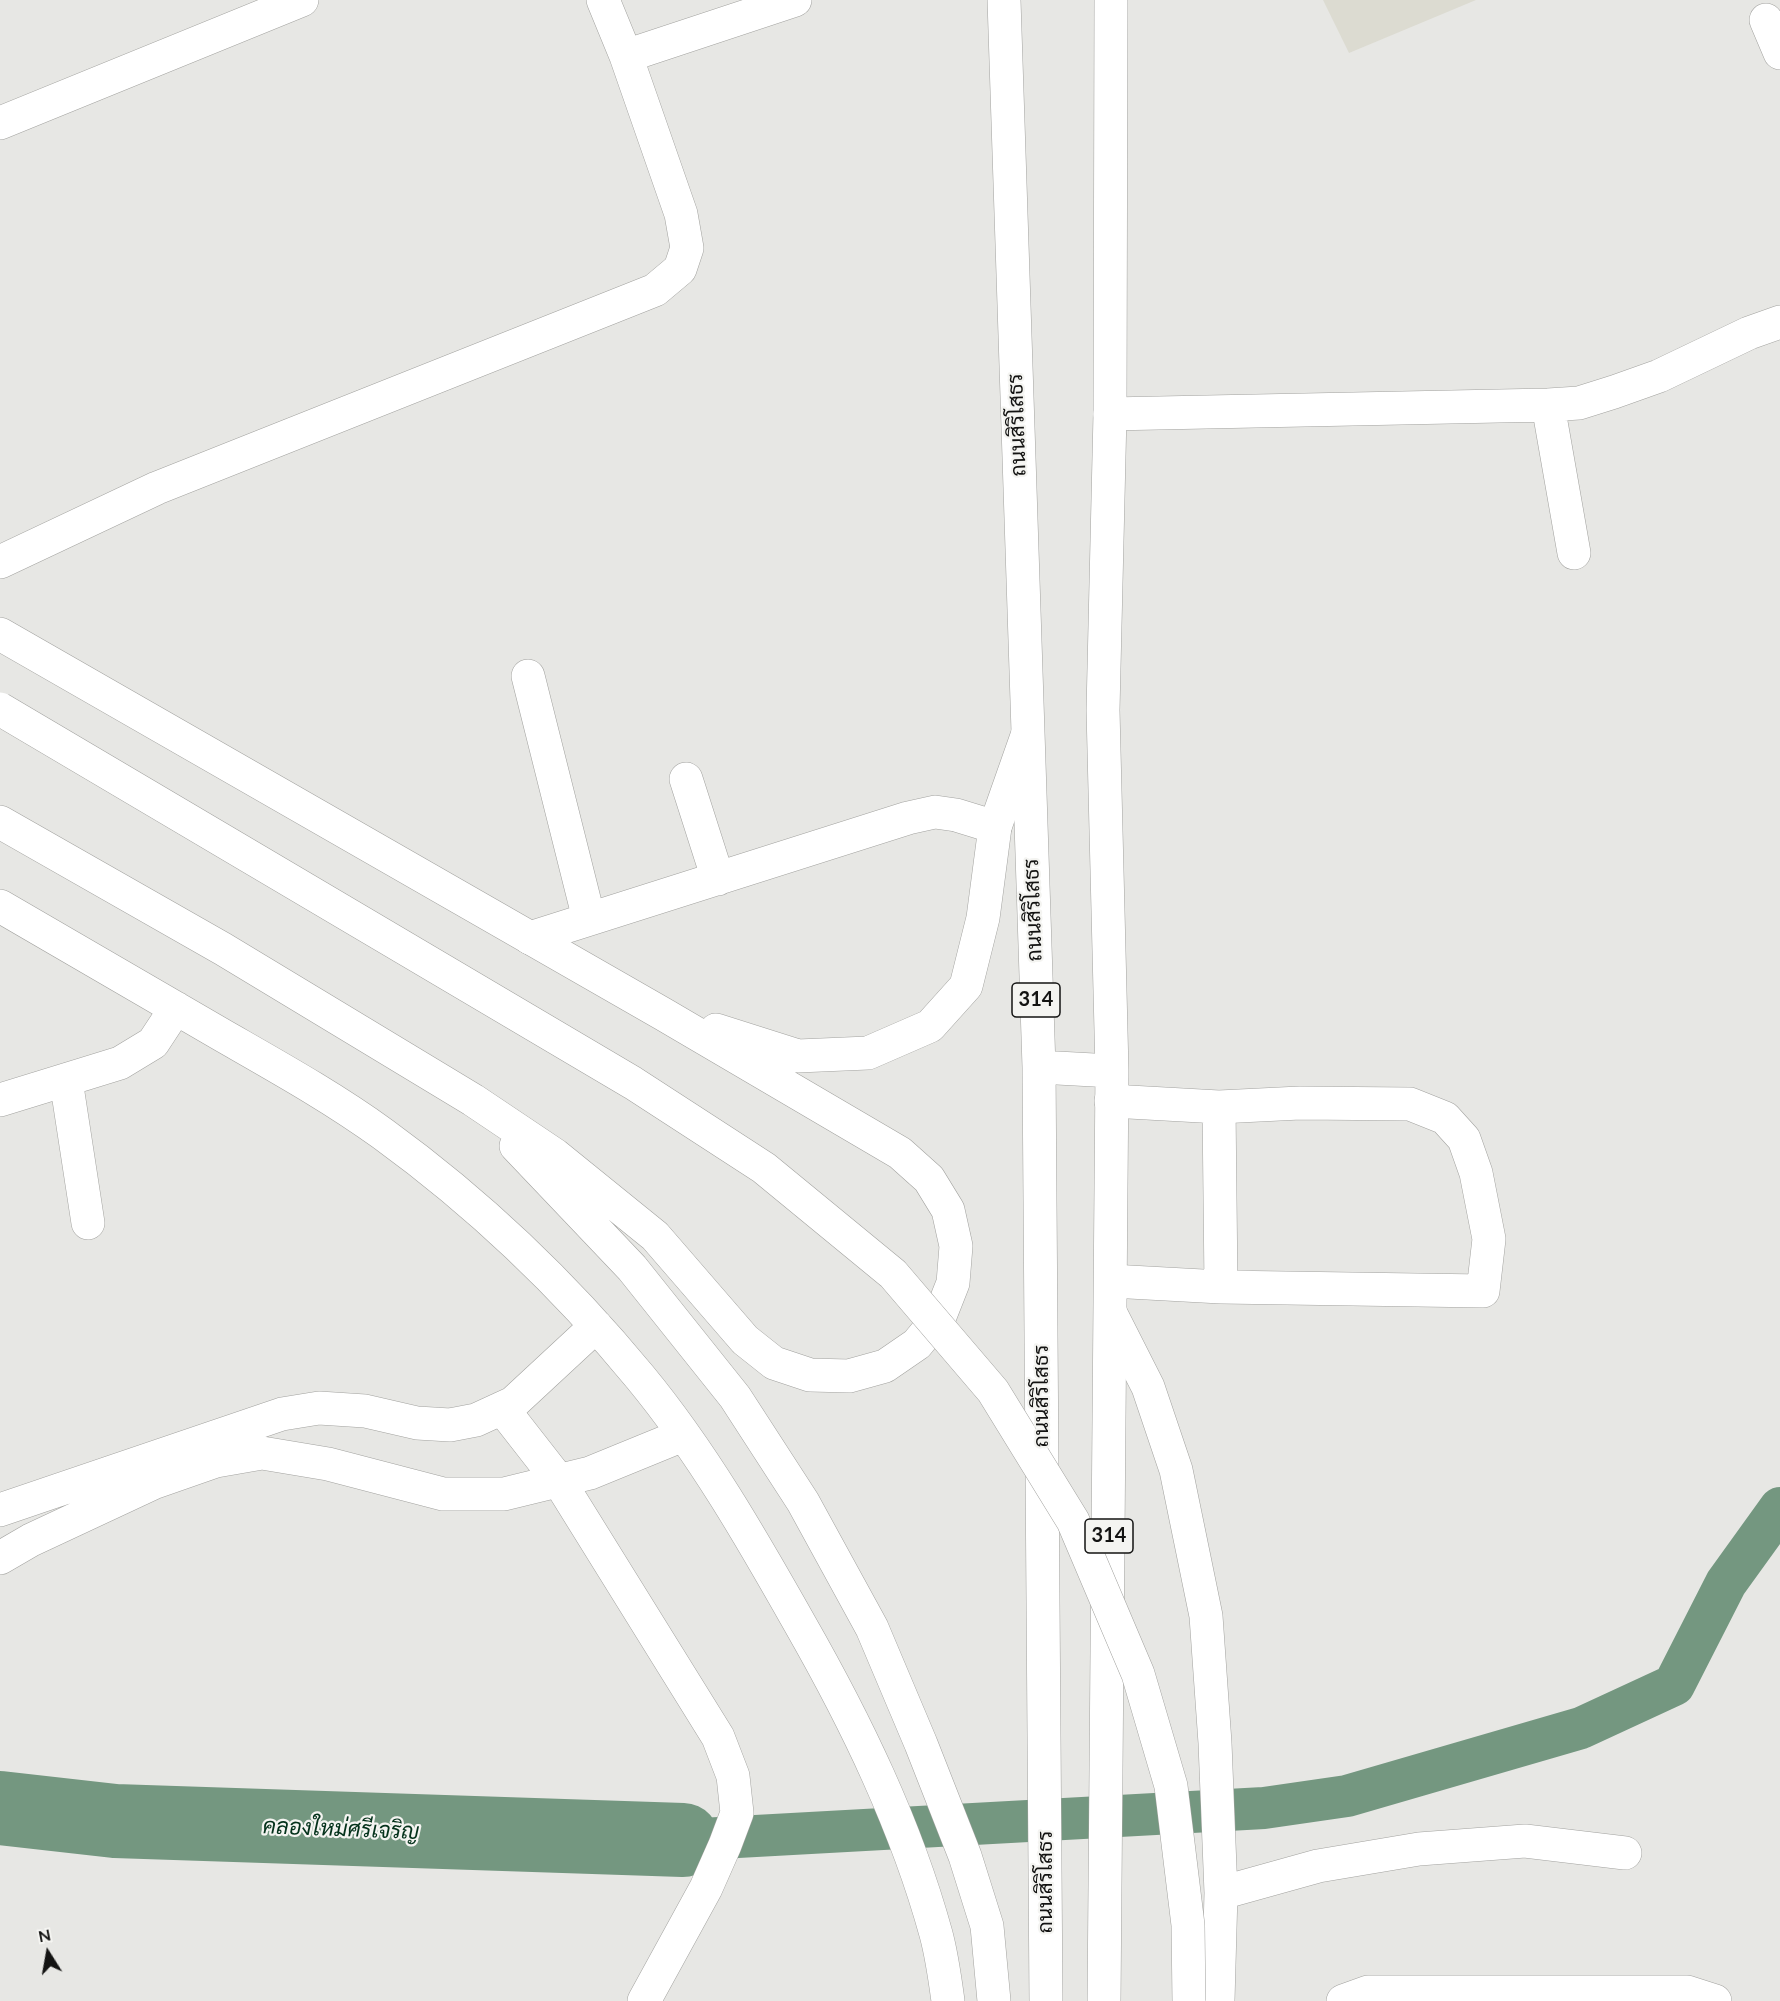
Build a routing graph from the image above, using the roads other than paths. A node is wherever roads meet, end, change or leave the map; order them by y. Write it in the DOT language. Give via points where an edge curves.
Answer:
graph roads {
  1 [pos="302,0"];
  2 [pos="603,0"];
  3 [pos="795,0"];
  4 [pos="1004,0"];
  5 [pos="1112,0"];
  6 [pos="1766,20"];
  7 [pos="1780,53"];
  8 [pos="626,56"];
  9 [pos="0,123"];
  10 [pos="1780,322"];
  11 [pos="1548,405"];
  12 [pos="1110,414"];
  13 [pos="1574,553"];
  14 [pos="0,562"];
  15 [pos="0,634"];
  16 [pos="528,676"];
  17 [pos="0,709"];
  18 [pos="1027,736"];
  19 [pos="686,778"];
  20 [pos="0,822"];
  21 [pos="995,827"];
  22 [pos="718,879"];
  23 [pos="0,906"];
  24 [pos="589,919"];
  25 [pos="530,938"];
  26 [pos="176,1008"];
  27 [pos="663,1014"];
  28 [pos="1039,1067"];
  29 [pos="66,1080"];
  30 [pos="1112,1086"];
  31 [pos="0,1100"];
  32 [pos="473,1100"];
  33 [pos="1219,1107"];
  34 [pos="88,1223"];
  35 [pos="1111,1281"];
  36 [pos="1221,1287"];
  37 [pos="1111,1314"];
  38 [pos="596,1326"];
  39 [pos="502,1408"];
  40 [pos="683,1435"];
  41 [pos="559,1481"];
  42 [pos="0,1510"];
  43 [pos="0,1558"];
  44 [pos="1625,1853"];
  45 [pos="1221,1893"];
  46 [pos="644,2001"];
  47 [pos="948,2001"];
  48 [pos="994,2001"];
  49 [pos="1046,2001"];
  50 [pos="1104,2001"];
  51 [pos="1189,2001"];
  52 [pos="1218,2001"];
  53 [pos="1343,2001"];
  54 [pos="1715,2001"];
  1 -- 9 [label="main road"];
  2 -- 8 [label="main road"];
  3 -- 8 [label="main road"];
  4 -- 18 [label="main road, ถนนสิริโสธร / 314"];
  5 -- 12 [label="main road, 314"];
  6 -- 7 [label="main road"];
  8 -- 14 [label="main road" via="681,214 687,248 681,269 655,290 157,488"];
  10 -- 11 [label="main road" via="1614,393 1579,403"];
  11 -- 12 [label="main road"];
  11 -- 13 [label="main road"];
  12 -- 30 [label="main road, 314" via="1103,710"];
  15 -- 25 [label="main road"];
  16 -- 24 [label="main road"];
  17 -- 51 [label="main road, bridge" via="633,1083 764,1168 893,1274 993,1391 1067,1511 1138,1674 1170,1786 1188,1925"];
  18 -- 21 [label="main road"];
  18 -- 28 [label="main road, ถนนสิริโสธร / 314"];
  19 -- 22 [label="main road"];
  20 -- 32 [label="main road" via="224,949"];
  21 -- 22 [label="main road" via="936,812"];
  21 -- 27 [label="main road" via="983,918 966,986 930,1026 868,1053 798,1056"];
  22 -- 24 [label="main road"];
  23 -- 26 [label="main road"];
  24 -- 25 [label="main road"];
  25 -- 27 [label="main road"];
  26 -- 29 [label="main road" via="153,1043 120,1063"];
  26 -- 38 [label="main road" via="381,1132 472,1204 580,1306"];
  27 -- 32 [label="main road" via="900,1153 929,1179 948,1210 956,1246 953,1282 940,1316 917,1344 885,1366 849,1376 810,1376 774,1363 744,1340 655,1236 555,1155"];
  28 -- 30 [label="main road"];
  28 -- 49 [label="main road, ถนนสิริโสธร / 314"];
  29 -- 31 [label="main road"];
  29 -- 34 [label="main road"];
  30 -- 33 [label="main road"];
  30 -- 35 [label="main road, 314"];
  32 -- 48 [label="main road" via="632,1268 735,1397 803,1502 872,1628 965,1856 987,1926"];
  33 -- 36 [label="main road"];
  33 -- 36 [label="main road" via="1410,1104 1445,1118 1464,1139 1476,1173 1489,1239 1483,1292"];
  35 -- 36 [label="main road"];
  35 -- 37 [label="main road, 314"];
  37 -- 45 [label="main road" via="1148,1387 1176,1470 1206,1616"];
  37 -- 50 [label="main road, 314"];
  38 -- 39 [label="main road" via="513,1403"];
  38 -- 40 [label="main road"];
  39 -- 41 [label="main road"];
  39 -- 42 [label="main road" via="476,1420 450,1425 417,1423 354,1410 319,1408 282,1414"];
  40 -- 41 [label="main road" via="590,1473"];
  40 -- 47 [label="main road" via="764,1560 831,1679 879,1776 937,1936"];
  41 -- 43 [label="main road" via="504,1494 443,1494 328,1464 262,1453 216,1461 153,1483"];
  41 -- 46 [label="main road" via="718,1737 733,1776 737,1813 725,1845"];
  44 -- 45 [label="main road" via="1525,1841 1419,1850 1318,1866"];
  45 -- 52 [label="main road"];
  53 -- 54 [label="main road" via="1368,1992 1687,1992"];
}
